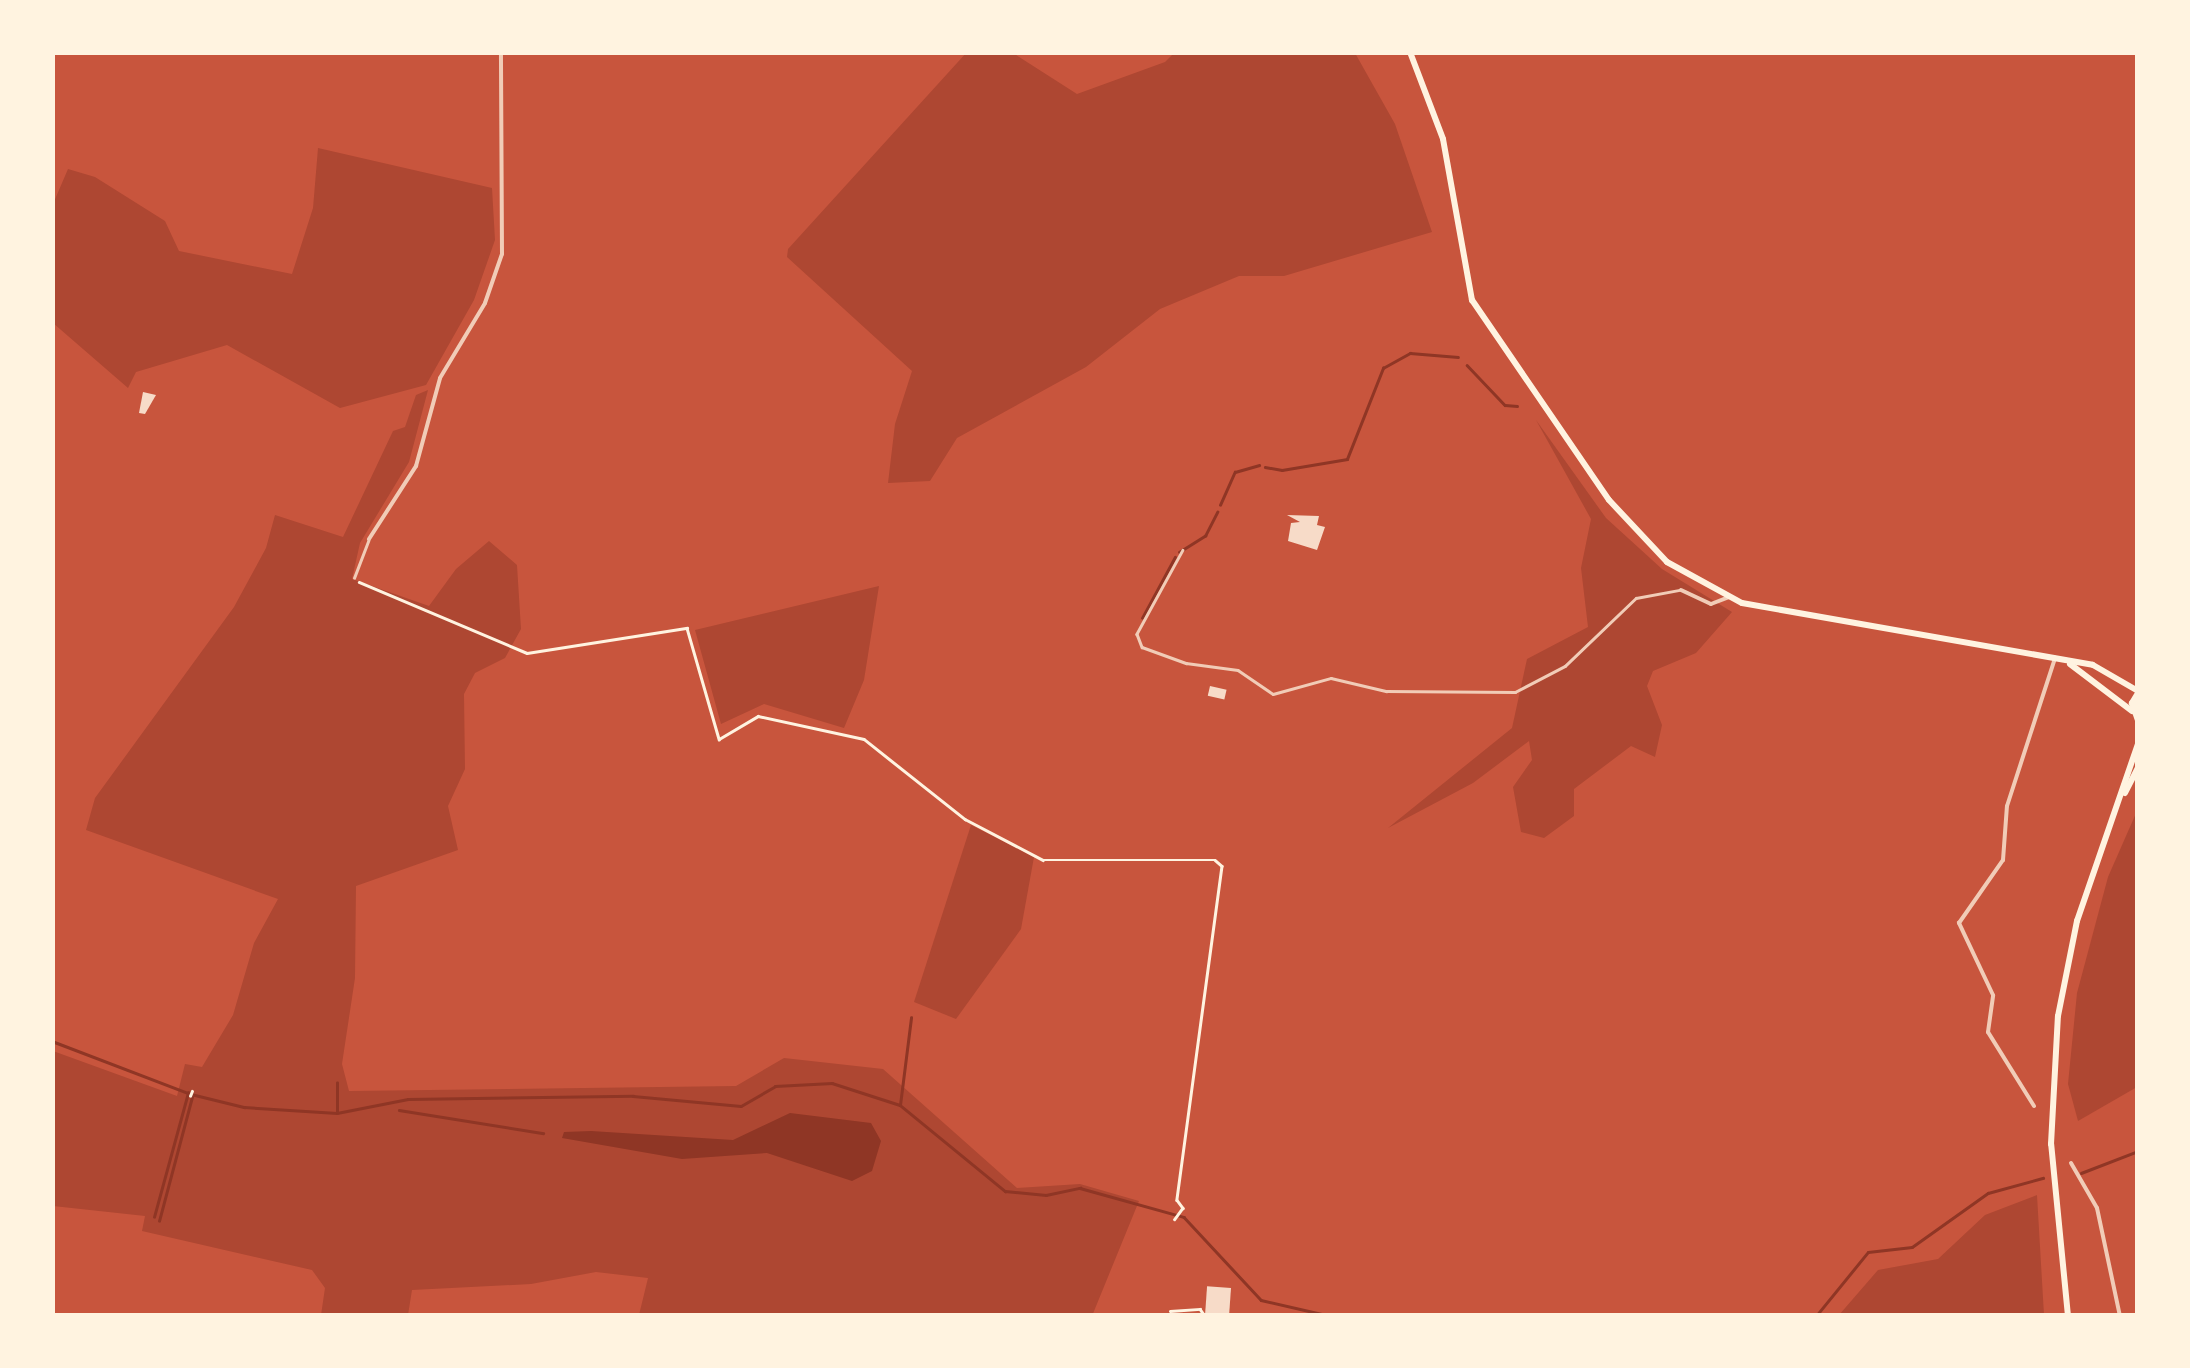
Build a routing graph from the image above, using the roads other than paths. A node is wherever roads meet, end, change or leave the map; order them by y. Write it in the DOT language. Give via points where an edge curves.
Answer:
graph roads {
  1 [pos="501,52"];
  2 [pos="1410,52"];
  3 [pos="369,539"];
  4 [pos="1183,550"];
  5 [pos="353,579"];
  6 [pos="1681,590"];
  7 [pos="1729,597"];
  8 [pos="2055,658"];
  9 [pos="2138,692"];
  10 [pos="2132,710"];
  11 [pos="2138,720"];
  12 [pos="2138,744"];
  13 [pos="2138,768"];
  14 [pos="2111,820"];
  15 [pos="2034,1106"];
  16 [pos="2071,1164"];
  17 [pos="2066,1316"];
  18 [pos="2120,1316"];
  1 -- 3 [label="street" via="502,254 486,304 440,378 416,466"];
  2 -- 7 [label="main road" via="1443,138 1472,300 1637,535 1667,562"];
  3 -- 5 [label="lane"];
  4 -- 6 [label="lane" via="1136,634 1142,647 1186,663 1238,670 1273,694 1331,678 1386,691 1515,692 1565,666 1636,598"];
  6 -- 7 [label="street" via="1711,604"];
  7 -- 8 [label="main road" via="1786,615"];
  8 -- 9 [label="main road" via="2093,666"];
  8 -- 10 [label="main road" via="2096,678"];
  8 -- 15 [label="street" via="2008,806 2003,860 1959,923 1994,995 1988,1032"];
  9 -- 10 [label="main road"];
  10 -- 11 [label="main road"];
  12 -- 14 [label="main road"];
  13 -- 14 [label="main road"];
  14 -- 17 [label="main road" via="2065,973 2053,1070 2051,1144"];
  16 -- 18 [label="street" via="2097,1208"];
}
